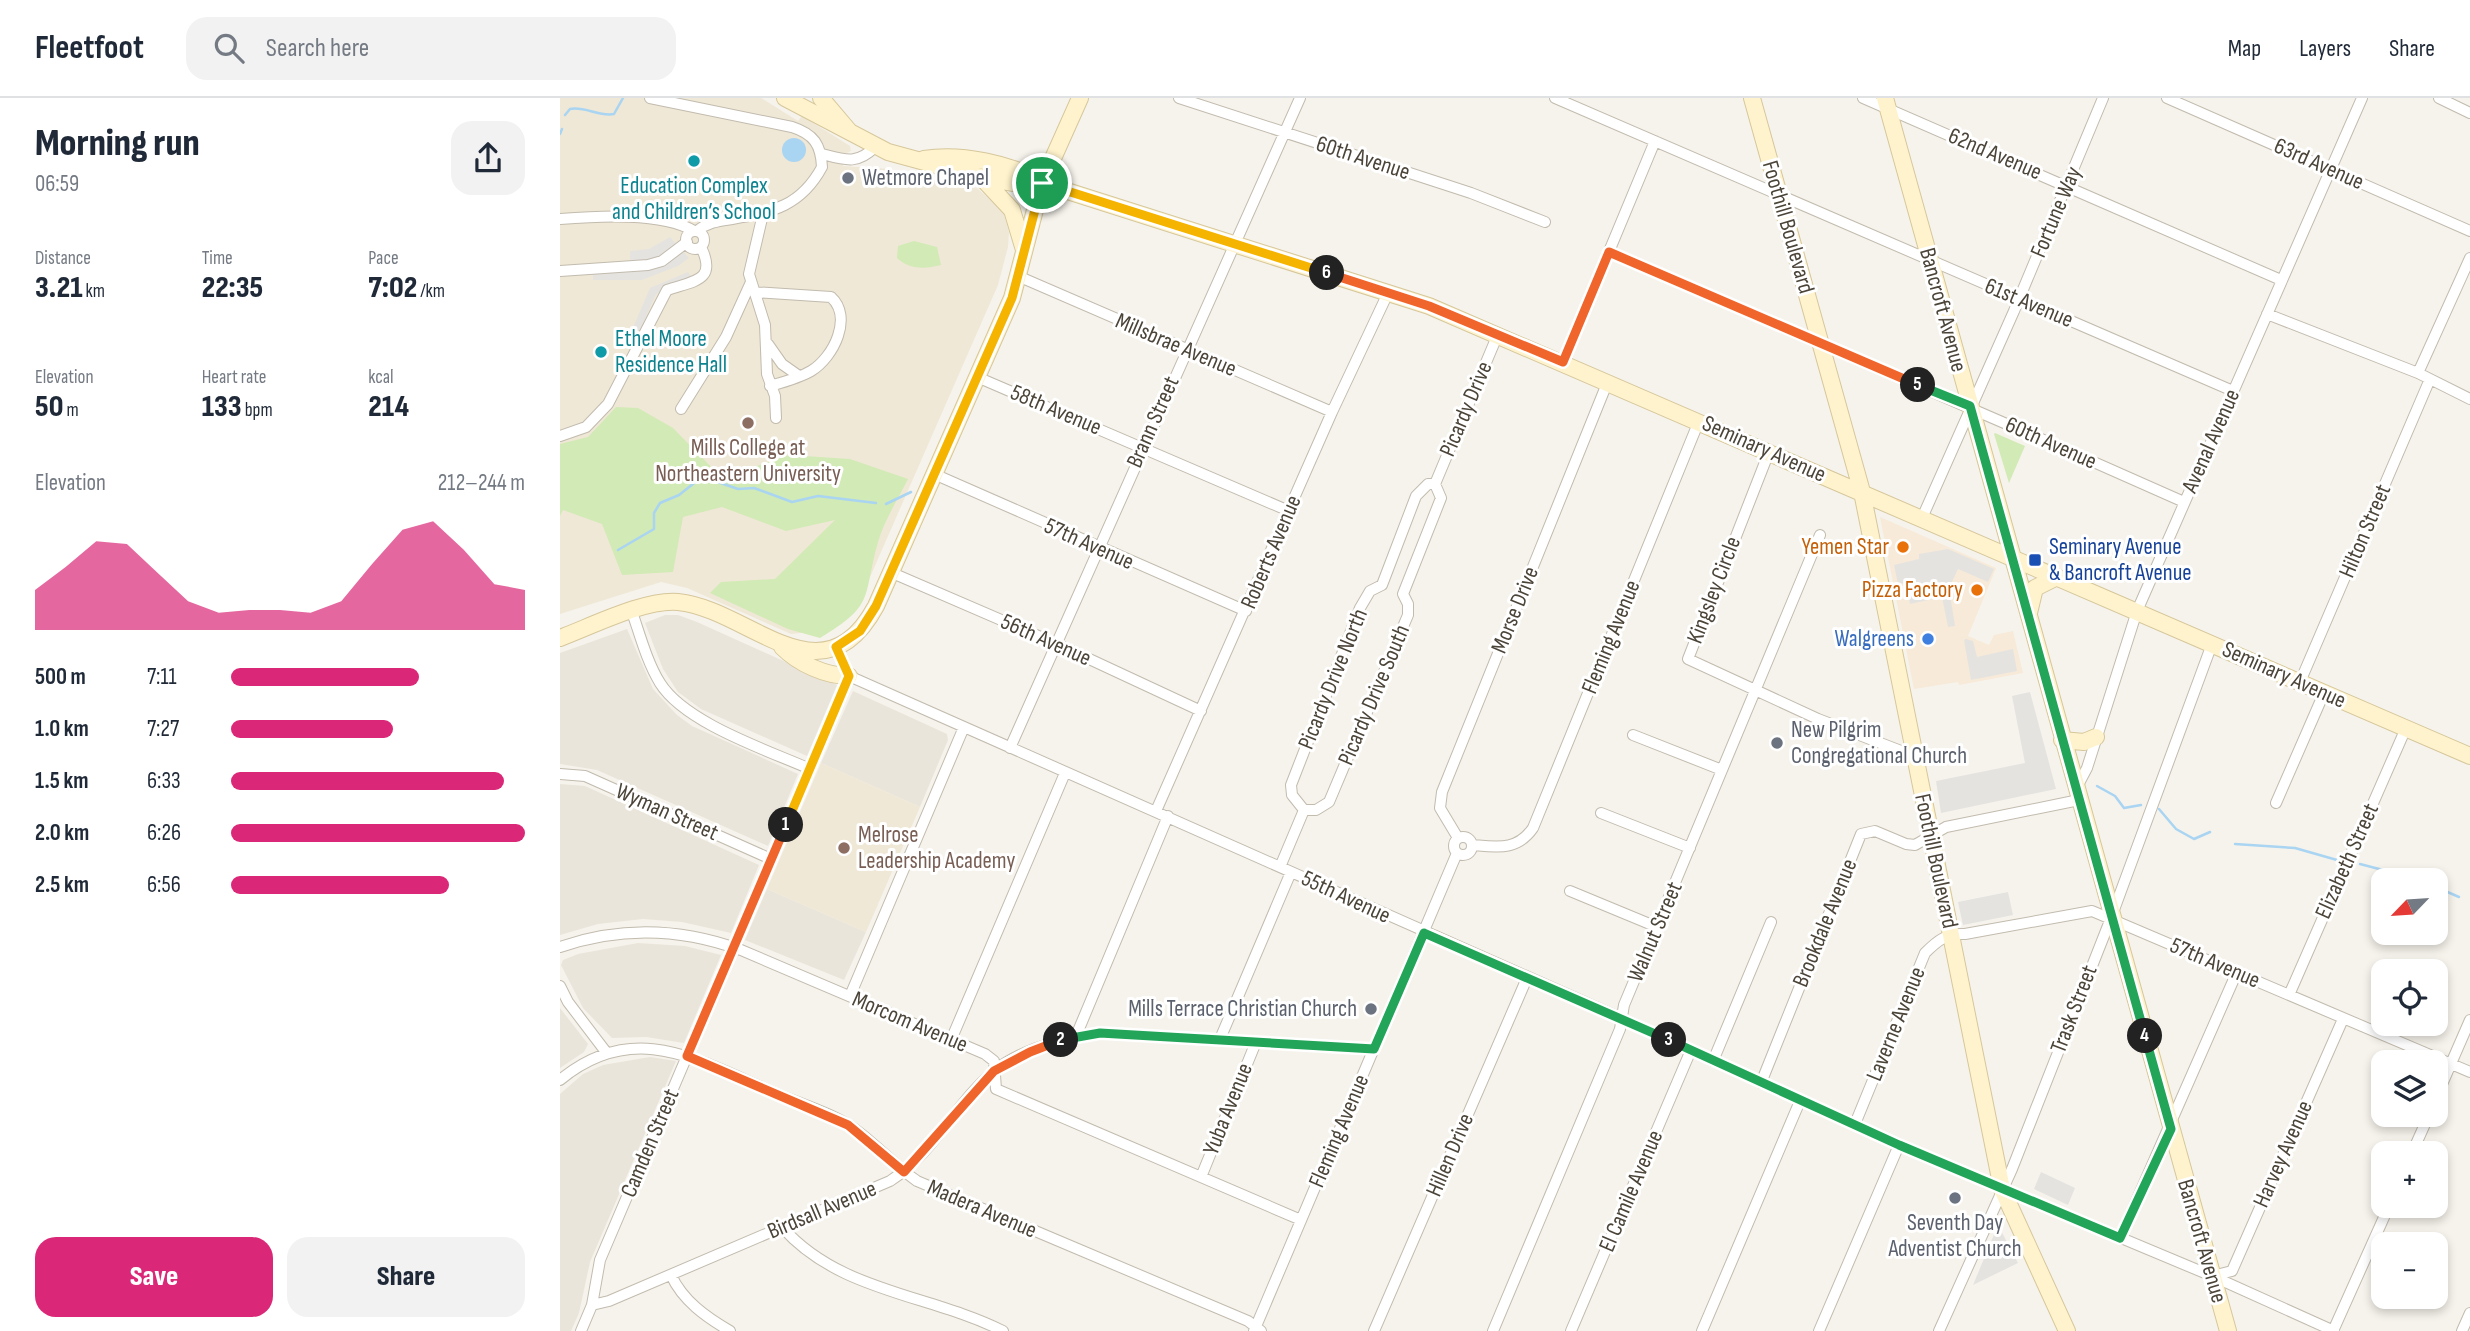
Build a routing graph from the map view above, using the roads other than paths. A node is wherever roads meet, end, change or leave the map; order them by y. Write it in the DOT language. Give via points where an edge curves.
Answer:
graph roads {
  1 [pos="650,98"];
  2 [pos="819,98"];
  3 [pos="1080,98"];
  4 [pos="1179,98"];
  5 [pos="1300,98"];
  6 [pos="1555,98"];
  7 [pos="1752,98"];
  8 [pos="1863,98"];
  9 [pos="2103,98"];
  10 [pos="2167,98"];
  11 [pos="2362,98"];
  12 [pos="2439,98"];
  13 [pos="792,99"];
  14 [pos="1886,104"];
  15 [pos="2470,113"];
  16 [pos="827,121"];
  17 [pos="851,133"];
  18 [pos="1284,133"];
  19 [pos="1656,141"];
  20 [pos="875,147"];
  21 [pos="822,154"];
  22 [pos="924,159"];
  23 [pos="2329,169"];
  24 [pos="980,177"];
  25 [pos="1042,183"];
  26 [pos="2068,185"];
  27 [pos="1779,192"];
  28 [pos="763,214"];
  29 [pos="560,219"];
  30 [pos="1545,222"];
  31 [pos="696,231"];
  32 [pos="2470,231"];
  33 [pos="687,242"];
  34 [pos="1235,243"];
  35 [pos="701,247"];
  36 [pos="1609,252"];
  37 [pos="1025,256"];
  38 [pos="2470,258"];
  39 [pos="1930,262"];
  40 [pos="560,271"];
  41 [pos="1020,277"];
  42 [pos="2281,280"];
  43 [pos="753,287"];
  44 [pos="1388,293"];
  45 [pos="2019,298"];
  46 [pos="2267,314"];
  47 [pos="1498,334"];
  48 [pos="768,344"];
  49 [pos="1821,345"];
  50 [pos="1187,349"];
  51 [pos="1563,362"];
  52 [pos="2418,373"];
  53 [pos="799,376"];
  54 [pos="977,377"];
  55 [pos="2430,379"];
  56 [pos="1608,381"];
  57 [pos="771,386"];
  58 [pos="2233,391"];
  59 [pos="2470,399"];
  60 [pos="1970,406"];
  61 [pos="681,409"];
  62 [pos="1332,412"];
  63 [pos="776,418"];
  64 [pos="1699,421"];
  65 [pos="560,436"];
  66 [pos="1142,447"];
  67 [pos="1769,452"];
  68 [pos="1852,453"];
  69 [pos="934,474"];
  70 [pos="1825,476"];
  71 [pos="1435,484"];
  72 [pos="1862,492"];
  73 [pos="2184,502"];
  74 [pos="1289,510"];
  75 [pos="1922,518"];
  76 [pos="1403,534"];
  77 [pos="1820,535"];
  78 [pos="1424,543"];
  79 [pos="1097,548"];
  80 [pos="2011,557"];
  81 [pos="890,572"];
  82 [pos="2057,577"];
  83 [pos="1382,585"];
  84 [pos="1403,594"];
  85 [pos="1246,611"];
  86 [pos="2137,611"];
  87 [pos="632,612"];
  88 [pos="2028,619"];
  89 [pos="560,638"];
  90 [pos="778,643"];
  91 [pos="1057,643"];
  92 [pos="2212,644"];
  93 [pos="836,647"];
  94 [pos="849,676"];
  95 [pos="2300,682"];
  96 [pos="1756,691"];
  97 [pos="2324,693"];
  98 [pos="1201,710"];
  99 [pos="964,727"];
  100 [pos="2406,728"];
  101 [pos="1633,735"];
  102 [pos="2096,737"];
  103 [pos="2062,740"];
  104 [pos="1010,748"];
  105 [pos="2469,752"];
  106 [pos="1914,757"];
  107 [pos="810,769"];
  108 [pos="1722,770"];
  109 [pos="1065,773"];
  110 [pos="560,774"];
  111 [pos="2077,794"];
  112 [pos="2276,803"];
  113 [pos="1304,810"];
  114 [pos="1156,811"];
  115 [pos="1601,813"];
  116 [pos="1168,816"];
  117 [pos="1930,835"];
  118 [pos="1458,838"];
  119 [pos="1472,845"];
  120 [pos="1690,848"];
  121 [pos="1457,853"];
  122 [pos="771,859"];
  123 [pos="1280,867"];
  124 [pos="1291,872"];
  125 [pos="1570,891"];
  126 [pos="2111,918"];
  127 [pos="1771,922"];
  128 [pos="1657,928"];
  129 [pos="1424,933"];
  130 [pos="1951,933"];
  131 [pos="560,947"];
  132 [pos="734,947"];
  133 [pos="2237,972"];
  134 [pos="1527,978"];
  135 [pos="560,986"];
  136 [pos="2289,995"];
  137 [pos="850,996"];
  138 [pos="1623,1018"];
  139 [pos="2343,1019"];
  140 [pos="2470,1020"];
  141 [pos="1076,1036"];
  142 [pos="1220,1039"];
  143 [pos="951,1040"];
  144 [pos="1256,1042"];
  145 [pos="1374,1049"];
  146 [pos="1691,1050"];
  147 [pos="606,1052"];
  148 [pos="687,1056"];
  149 [pos="1713,1060"];
  150 [pos="2451,1063"];
  151 [pos="2448,1070"];
  152 [pos="994,1071"];
  153 [pos="2470,1072"];
  154 [pos="560,1080"];
  155 [pos="1761,1083"];
  156 [pos="1800,1101"];
  157 [pos="1855,1125"];
  158 [pos="2171,1129"];
  159 [pos="1899,1145"];
  160 [pos="904,1172"];
  161 [pos="1201,1177"];
  162 [pos="2002,1189"];
  163 [pos="2384,1218"];
  164 [pos="1301,1220"];
  165 [pos="782,1227"];
  166 [pos="2120,1238"];
  167 [pos="671,1275"];
  168 [pos="2213,1276"];
  169 [pos="592,1305"];
  170 [pos="2470,1313"];
  171 [pos="1257,1330"];
  172 [pos="581,1331"];
  173 [pos="730,1331"];
  174 [pos="1003,1331"];
  175 [pos="1374,1331"];
  176 [pos="1493,1331"];
  177 [pos="1571,1331"];
  178 [pos="1702,1331"];
  179 [pos="1819,1331"];
  180 [pos="1939,1331"];
  181 [pos="2067,1331"];
  182 [pos="2228,1331"];
  183 [pos="2334,1331"];
  184 [pos="2462,1331"];
  1 -- 21 [label="street" via="792,127 807,132"];
  2 -- 16 [label="street"];
  2 -- 17 [label="street"];
  3 -- 25 [label="street"];
  4 -- 18 [label="street, 60th Avenue"];
  5 -- 18 [label="street, Brann Street"];
  6 -- 19 [label="street, 61st Avenue"];
  7 -- 27 [label="street, Foothill Boulevard"];
  8 -- 14 [label="street, 62nd Avenue"];
  9 -- 26 [label="street, Fortune Way"];
  10 -- 23 [label="street, 63rd Avenue"];
  11 -- 23 [label="street, Avenal Avenue"];
  12 -- 15 [label="street"];
  13 -- 16 [label="street"];
  14 -- 26 [label="street, 62nd Avenue"];
  14 -- 39 [label="street, Bancroft Avenue"];
  16 -- 17 [label="street"];
  17 -- 20 [label="street"];
  18 -- 30 [label="street, 60th Avenue" via="1471,193"];
  18 -- 34 [label="street, Brann Street"];
  19 -- 27 [label="street, 61st Avenue"];
  19 -- 36 [label="street"];
  20 -- 21 [label="street" via="854,161"];
  20 -- 22 [label="street"];
  21 -- 28 [label="street" via="822,167 808,190"];
  22 -- 24 [label="street" via="940,168"];
  22 -- 25 [label="street" via="955,157 1028,174"];
  23 -- 32 [label="street, 63rd Avenue"];
  23 -- 42 [label="street, Avenal Avenue"];
  24 -- 25 [label="street" via="1025,185"];
  24 -- 37 [label="street" via="1012,211"];
  25 -- 34 [label="street, Seminary Avenue"];
  25 -- 37 [label="street"];
  26 -- 42 [label="street, 62nd Avenue"];
  26 -- 45 [label="street, Fortune Way"];
  27 -- 39 [label="street, 61st Avenue"];
  27 -- 49 [label="street, Foothill Boulevard"];
  28 -- 31 [label="street" via="706,223"];
  28 -- 43 [label="street" via="750,265"];
  29 -- 31 [label="street" via="674,222"];
  31 -- 33 [label="street" via="688,235"];
  31 -- 35 [label="street" via="705,239"];
  33 -- 35 [label="street" via="692,248"];
  33 -- 40 [label="street" via="662,261"];
  34 -- 44 [label="street, Seminary Avenue"];
  34 -- 50 [label="street, Brann Street"];
  35 -- 65 [label="street" via="707,265 700,281 667,290 608,404 586,427"];
  36 -- 49 [label="street, 60th Avenue"];
  36 -- 51 [label="street"];
  37 -- 41 [label="street"];
  38 -- 52 [label="street"];
  39 -- 45 [label="street, 61st Avenue"];
  39 -- 60 [label="street, Bancroft Avenue"];
  41 -- 50 [label="street, Millsbrae Avenue"];
  41 -- 54 [label="street"];
  42 -- 46 [label="street, Avenal Avenue"];
  43 -- 48 [label="street"];
  43 -- 53 [label="street" via="821,295 839,305 842,317 830,353"];
  43 -- 61 [label="street"];
  44 -- 47 [label="street, Seminary Avenue"];
  44 -- 62 [label="street, Roberts Avenue"];
  45 -- 58 [label="street, 61st Avenue"];
  45 -- 60 [label="street, Fortune Way"];
  46 -- 52 [label="street"];
  46 -- 58 [label="street, Avenal Avenue"];
  47 -- 51 [label="street, Seminary Avenue"];
  47 -- 71 [label="street, Picardy Drive"];
  48 -- 53 [label="street"];
  48 -- 57 [label="street"];
  49 -- 60 [label="street, 60th Avenue"];
  49 -- 68 [label="street, Foothill Boulevard"];
  50 -- 62 [label="street, Millsbrae Avenue"];
  50 -- 66 [label="street, Brann Street"];
  51 -- 56 [label="street, Seminary Avenue"];
  52 -- 55 [label="street"];
  53 -- 57 [label="street"];
  54 -- 66 [label="street, 58th Avenue"];
  54 -- 69 [label="street"];
  55 -- 59 [label="street"];
  55 -- 95 [label="street, Hilton Street"];
  56 -- 64 [label="street, Seminary Avenue"];
  56 -- 118 [label="street, Morse Drive" via="1442,792 1440,808"];
  57 -- 63 [label="street"];
  58 -- 73 [label="street, Avenal Avenue"];
  60 -- 73 [label="street, 60th Avenue"];
  60 -- 75 [label="street, Fortune Way"];
  60 -- 80 [label="street, Bancroft Avenue"];
  62 -- 74 [label="street, Roberts Avenue"];
  64 -- 67 [label="street, Seminary Avenue"];
  64 -- 119 [label="street, Fleming Avenue" via="1533,828 1527,837 1506,848"];
  66 -- 74 [label="street, 58th Avenue"];
  66 -- 79 [label="street, Brann Street"];
  67 -- 70 [label="street, Seminary Avenue"];
  67 -- 96 [label="street, Kingsley Circle" via="1688,659"];
  68 -- 70 [label="street" via="1840,470"];
  68 -- 72 [label="street, Foothill Boulevard"];
  69 -- 79 [label="street, 57th Avenue"];
  69 -- 81 [label="street"];
  70 -- 72 [label="street, Seminary Avenue"];
  71 -- 76 [label="street, Picardy Drive North" via="1428,484 1416,496"];
  71 -- 78 [label="street, Picardy Drive South" via="1441,498"];
  72 -- 75 [label="street, Seminary Avenue"];
  72 -- 106 [label="street, Foothill Boulevard"];
  73 -- 86 [label="street, Avenal Avenue"];
  74 -- 85 [label="street, Roberts Avenue"];
  75 -- 80 [label="street, Seminary Avenue"];
  76 -- 78 [label="street"];
  76 -- 83 [label="street, Picardy Drive North"];
  77 -- 96 [label="street, Walnut Street"];
  78 -- 84 [label="street, Picardy Drive South"];
  79 -- 85 [label="street, 57th Avenue"];
  79 -- 91 [label="street, Brann Street"];
  80 -- 82 [label="street, Seminary Avenue"];
  80 -- 88 [label="street, Bancroft Avenue"];
  81 -- 91 [label="street, 56th Avenue"];
  81 -- 93 [label="street" via="867,622"];
  82 -- 86 [label="street, Seminary Avenue"];
  82 -- 88 [label="street" via="2035,588"];
  83 -- 84 [label="street"];
  83 -- 113 [label="street, Picardy Drive North" via="1370,591 1360,608 1291,785 1292,795"];
  84 -- 113 [label="street, Picardy Drive South" via="1408,615 1329,802 1316,810"];
  85 -- 98 [label="street, Roberts Avenue"];
  86 -- 92 [label="street, Seminary Avenue"];
  86 -- 102 [label="street, Avenal Avenue"];
  87 -- 89 [label="street"];
  87 -- 90 [label="street" via="668,602 687,604"];
  87 -- 107 [label="street" via="655,674 673,699 697,717"];
  88 -- 103 [label="street, Bancroft Avenue"];
  90 -- 93 [label="street" via="810,651"];
  90 -- 94 [label="street" via="799,661 832,675"];
  91 -- 98 [label="street, 56th Avenue"];
  91 -- 104 [label="street, Brann Street"];
  92 -- 95 [label="street, Seminary Avenue"];
  92 -- 126 [label="street, Trask Street"];
  93 -- 94 [label="street"];
  94 -- 99 [label="street, 55th Avenue"];
  94 -- 107 [label="street, Camden Street"];
  95 -- 97 [label="street, Seminary Avenue"];
  96 -- 106 [label="street"];
  96 -- 108 [label="street, Walnut Street"];
  97 -- 100 [label="street, Seminary Avenue"];
  97 -- 112 [label="street"];
  98 -- 114 [label="street, Roberts Avenue"];
  99 -- 104 [label="street, 55th Avenue"];
  99 -- 137 [label="street"];
  100 -- 105 [label="street, Seminary Avenue"];
  100 -- 136 [label="street, Elizabeth Street"];
  101 -- 108 [label="street"];
  102 -- 103 [label="street" via="2084,742"];
  102 -- 111 [label="street, Avenal Avenue"];
  103 -- 111 [label="street, Bancroft Avenue"];
  104 -- 109 [label="street, 55th Avenue"];
  106 -- 117 [label="street, Foothill Boulevard"];
  107 -- 122 [label="street, Camden Street"];
  108 -- 120 [label="street, Walnut Street"];
  109 -- 114 [label="street, 55th Avenue"];
  109 -- 143 [label="street"];
  110 -- 122 [label="street, Wyman Street" via="585,776"];
  111 -- 117 [label="street"];
  111 -- 126 [label="street, Bancroft Avenue"];
  113 -- 123 [label="street"];
  114 -- 116 [label="street, 55th Avenue"];
  115 -- 120 [label="street"];
  116 -- 123 [label="street, 55th Avenue"];
  116 -- 141 [label="street"];
  117 -- 130 [label="street, Foothill Boulevard"];
  117 -- 155 [label="street, Brookdale Avenue" via="1914,845 1875,831 1861,834"];
  118 -- 119 [label="street" via="1466,837"];
  118 -- 121 [label="street" via="1454,844"];
  119 -- 121 [label="street" via="1469,853"];
  120 -- 128 [label="street, Walnut Street"];
  121 -- 129 [label="street, Fleming Avenue"];
  122 -- 132 [label="street, Camden Street"];
  123 -- 124 [label="street, 55th Avenue"];
  124 -- 129 [label="street, 55th Avenue"];
  124 -- 142 [label="street, Yuba Avenue"];
  125 -- 128 [label="street"];
  126 -- 130 [label="street, 57th Avenue" via="2092,911"];
  126 -- 133 [label="street, 57th Avenue"];
  126 -- 158 [label="street, Bancroft Avenue"];
  126 -- 162 [label="street, Trask Street"];
  127 -- 149 [label="street"];
  128 -- 138 [label="street, Walnut Street" via="1624,1005"];
  129 -- 134 [label="street, 55th Avenue"];
  129 -- 145 [label="street, Fleming Avenue"];
  130 -- 157 [label="street, Laverne Avenue" via="1925,953"];
  130 -- 162 [label="street, Foothill Boulevard"];
  131 -- 132 [label="street, Morcom Avenue" via="608,934 675,932"];
  132 -- 137 [label="street, Morcom Avenue"];
  132 -- 148 [label="street, Camden Street"];
  133 -- 136 [label="street, 57th Avenue"];
  133 -- 158 [label="street"];
  134 -- 138 [label="street, 55th Avenue"];
  134 -- 175 [label="street, Hillen Drive"];
  135 -- 147 [label="street"];
  136 -- 139 [label="street, 57th Avenue"];
  137 -- 143 [label="street, Morcom Avenue"];
  138 -- 146 [label="street, 55th Avenue"];
  138 -- 176 [label="street, Walnut Street"];
  139 -- 150 [label="street, 57th Avenue"];
  139 -- 168 [label="street, Harvey Avenue" via="2232,1271"];
  140 -- 150 [label="street"];
  141 -- 142 [label="street, Birdsall Avenue"];
  141 -- 152 [label="street, Birdsall Avenue"];
  142 -- 144 [label="street, Birdsall Avenue"];
  143 -- 152 [label="street, Morcom Avenue" via="985,1054 993,1061"];
  144 -- 145 [label="street, Birdsall Avenue"];
  144 -- 161 [label="street, Yuba Avenue"];
  145 -- 164 [label="street, Fleming Avenue"];
  146 -- 149 [label="street, 55th Avenue"];
  146 -- 177 [label="street, El Camile Avenue"];
  147 -- 148 [label="street, Madera Avenue" via="645,1047"];
  147 -- 154 [label="street, Madera Avenue"];
  148 -- 160 [label="street, Madera Avenue" via="848,1125"];
  148 -- 169 [label="street, Camden Street" via="600,1260"];
  149 -- 155 [label="street, 55th Avenue"];
  150 -- 151 [label="street"];
  150 -- 153 [label="street, 57th Avenue"];
  152 -- 160 [label="street, Birdsall Avenue"];
  152 -- 161 [label="street, Morcom Avenue" via="996,1089"];
  155 -- 156 [label="street, 55th Avenue"];
  156 -- 157 [label="street, 55th Avenue"];
  156 -- 178 [label="street"];
  157 -- 159 [label="street, 55th Avenue"];
  158 -- 166 [label="street"];
  158 -- 168 [label="street, Bancroft Avenue"];
  159 -- 162 [label="street, 55th Avenue"];
  159 -- 179 [label="street"];
  160 -- 165 [label="street, Birdsall Avenue"];
  160 -- 171 [label="street, Madera Avenue"];
  161 -- 164 [label="street, Morcom Avenue"];
  162 -- 166 [label="street, 55th Avenue"];
  162 -- 180 [label="street, Trask Street"];
  162 -- 181 [label="street, Foothill Boulevard"];
  163 -- 183 [label="street"];
  164 -- 171 [label="street, Fleming Avenue"];
  165 -- 167 [label="street, Birdsall Avenue"];
  165 -- 174 [label="street" via="810,1254 851,1278 954,1309"];
  166 -- 168 [label="street, 55th Avenue"];
  167 -- 169 [label="street, Birdsall Avenue"];
  167 -- 173 [label="street" via="693,1305"];
  168 -- 182 [label="street, Bancroft Avenue"];
  168 -- 183 [label="street, 55th Avenue"];
  169 -- 172 [label="street"];
  170 -- 184 [label="street"];
}
